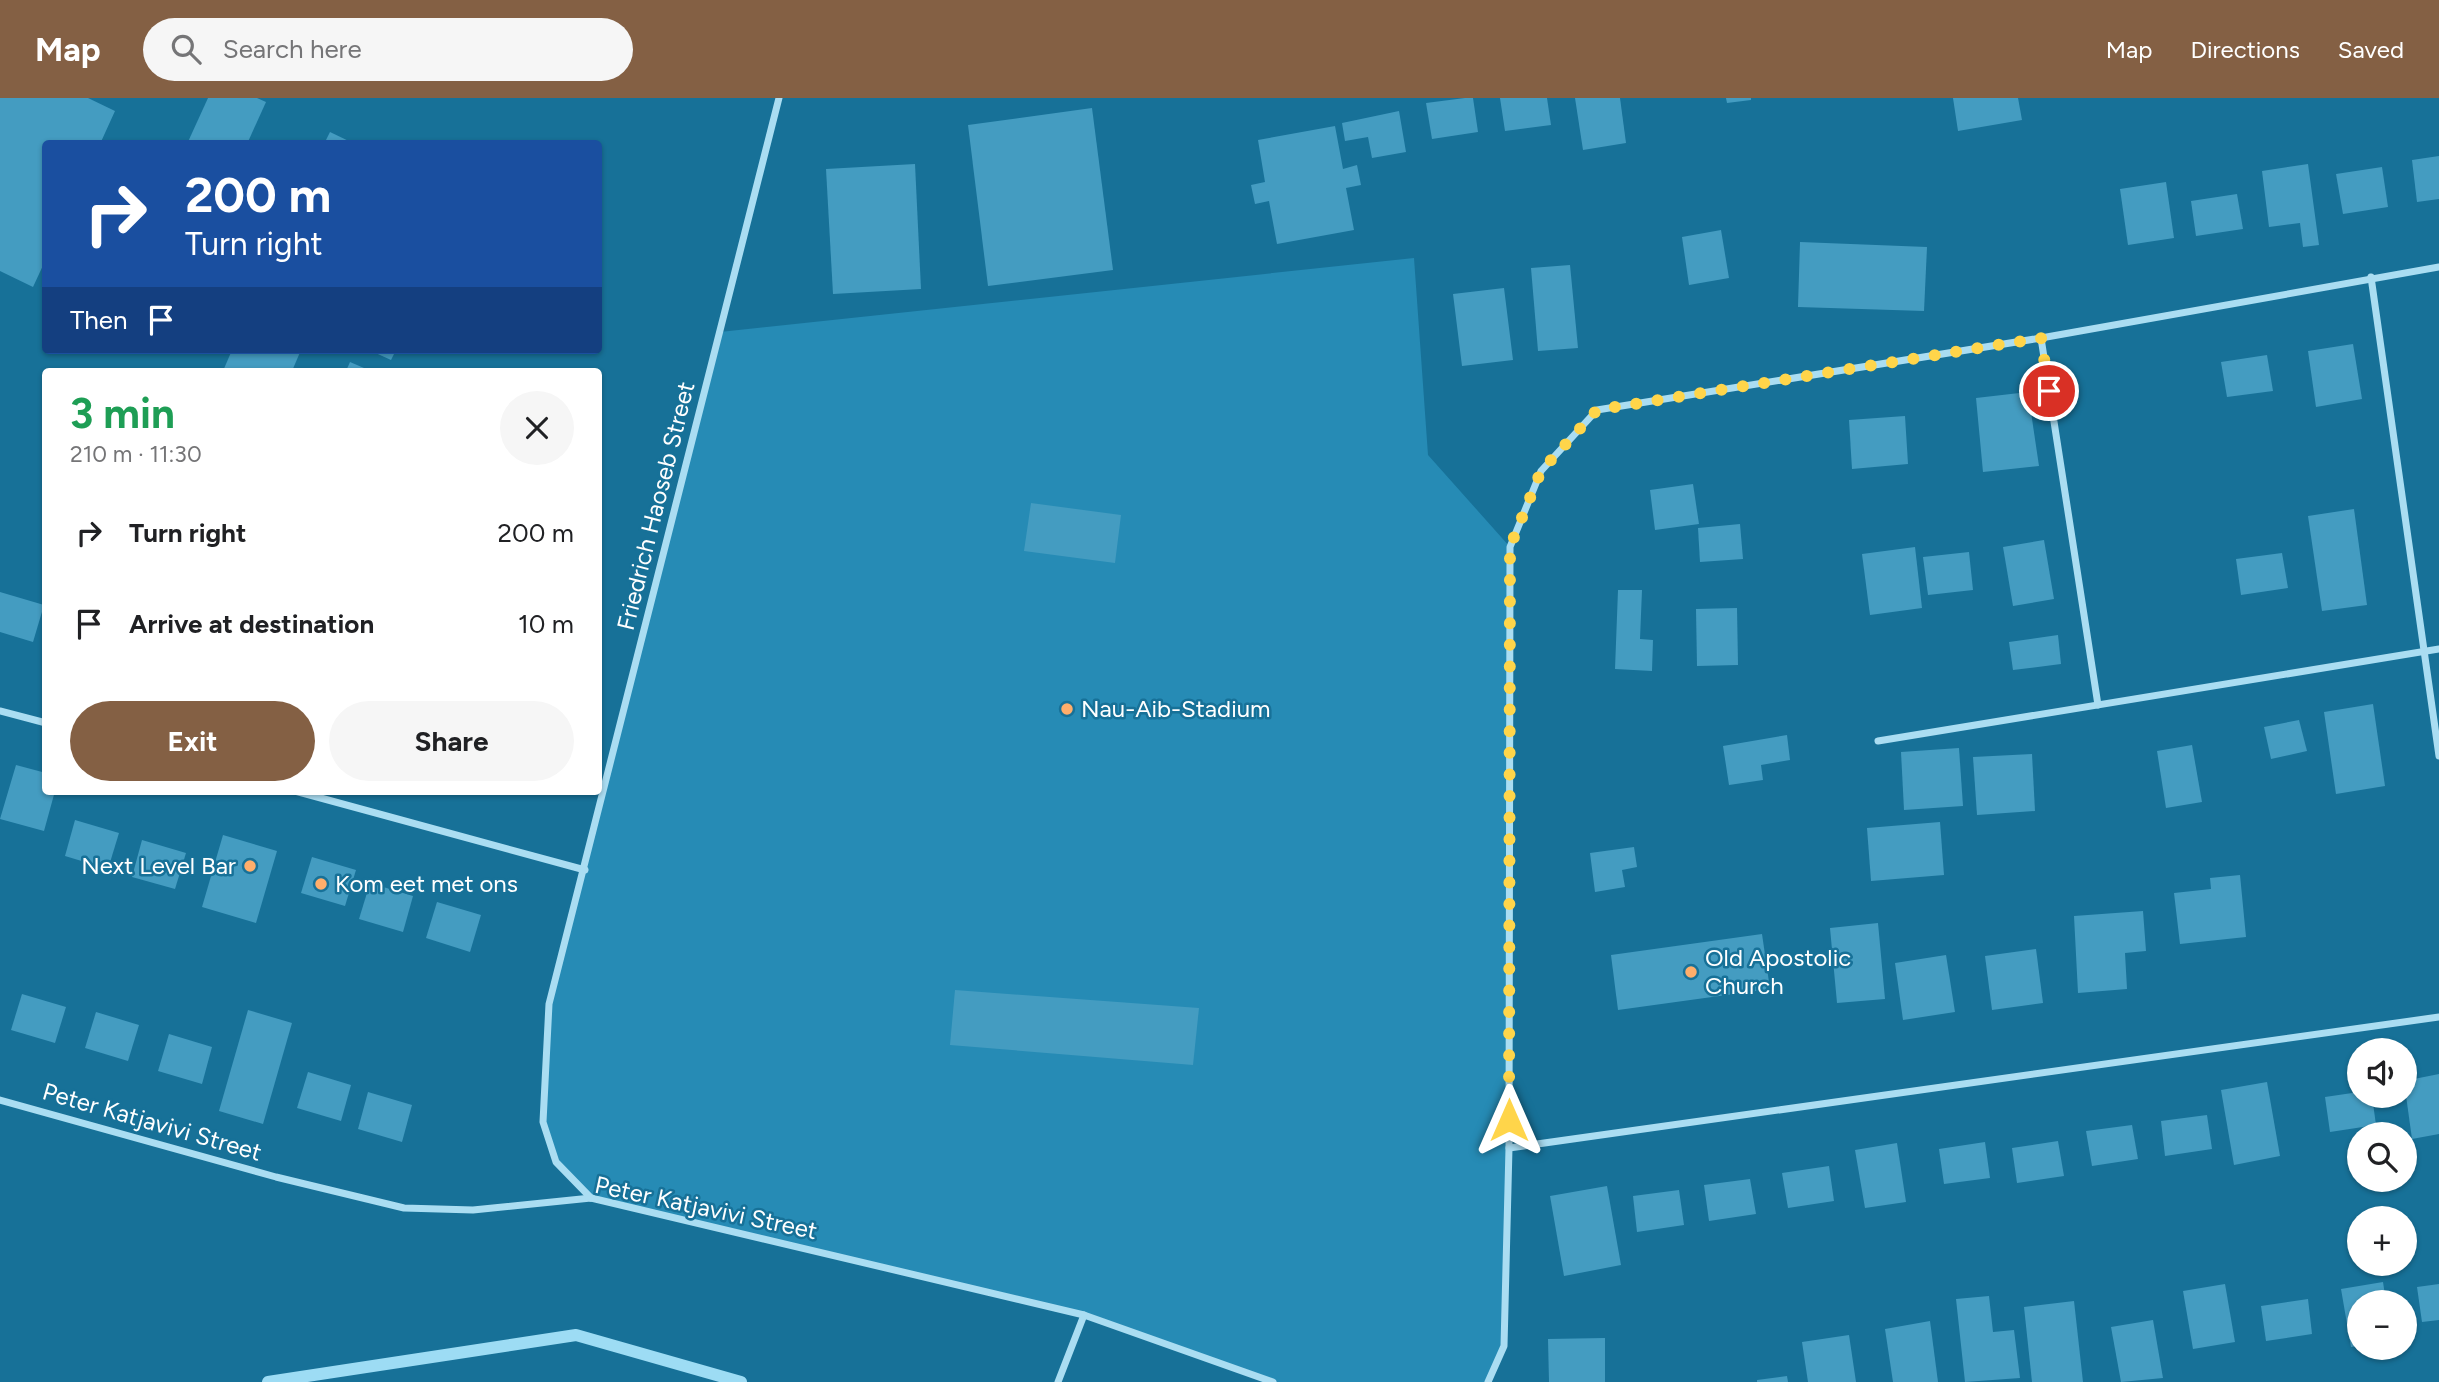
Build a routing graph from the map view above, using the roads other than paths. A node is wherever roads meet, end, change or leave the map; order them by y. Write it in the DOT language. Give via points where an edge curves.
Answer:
graph roads {
  1 [pos="779,98"];
  2 [pos="2439,267"];
  3 [pos="2371,277"];
  4 [pos="2041,338"];
  5 [pos="2439,649"];
  6 [pos="2424,651"];
  7 [pos="2098,705"];
  8 [pos="0,710"];
  9 [pos="42,722"];
  10 [pos="1878,741"];
  11 [pos="2439,756"];
  12 [pos="310,795"];
  13 [pos="585,870"];
  14 [pos="2439,1017"];
  15 [pos="0,1100"];
  16 [pos="1509,1148"];
  17 [pos="592,1198"];
  18 [pos="1084,1315"];
  19 [pos="1058,1382"];
  20 [pos="1273,1382"];
  21 [pos="1488,1382"];
  1 -- 13 [label="street, Friedrich Haoseb Street"];
  2 -- 3 [label="street"];
  3 -- 4 [label="street"];
  3 -- 6 [label="street"];
  4 -- 7 [label="street"];
  4 -- 16 [label="street" via="1597,410 1541,471 1510,547"];
  5 -- 6 [label="street"];
  6 -- 7 [label="street"];
  6 -- 11 [label="street"];
  7 -- 10 [label="street"];
  8 -- 9 [label="street"];
  12 -- 13 [label="street"];
  13 -- 17 [label="street, Friedrich Haoseb Street" via="549,1004 543,1122 556,1162"];
  14 -- 16 [label="street"];
  15 -- 17 [label="street, Peter Katjavivi Street" via="404,1208 472,1210"];
  16 -- 21 [label="street" via="1504,1346"];
  17 -- 18 [label="street, Peter Katjavivi Street"];
  18 -- 19 [label="street"];
  18 -- 20 [label="street, Peter Katjavivi Street"];
}
